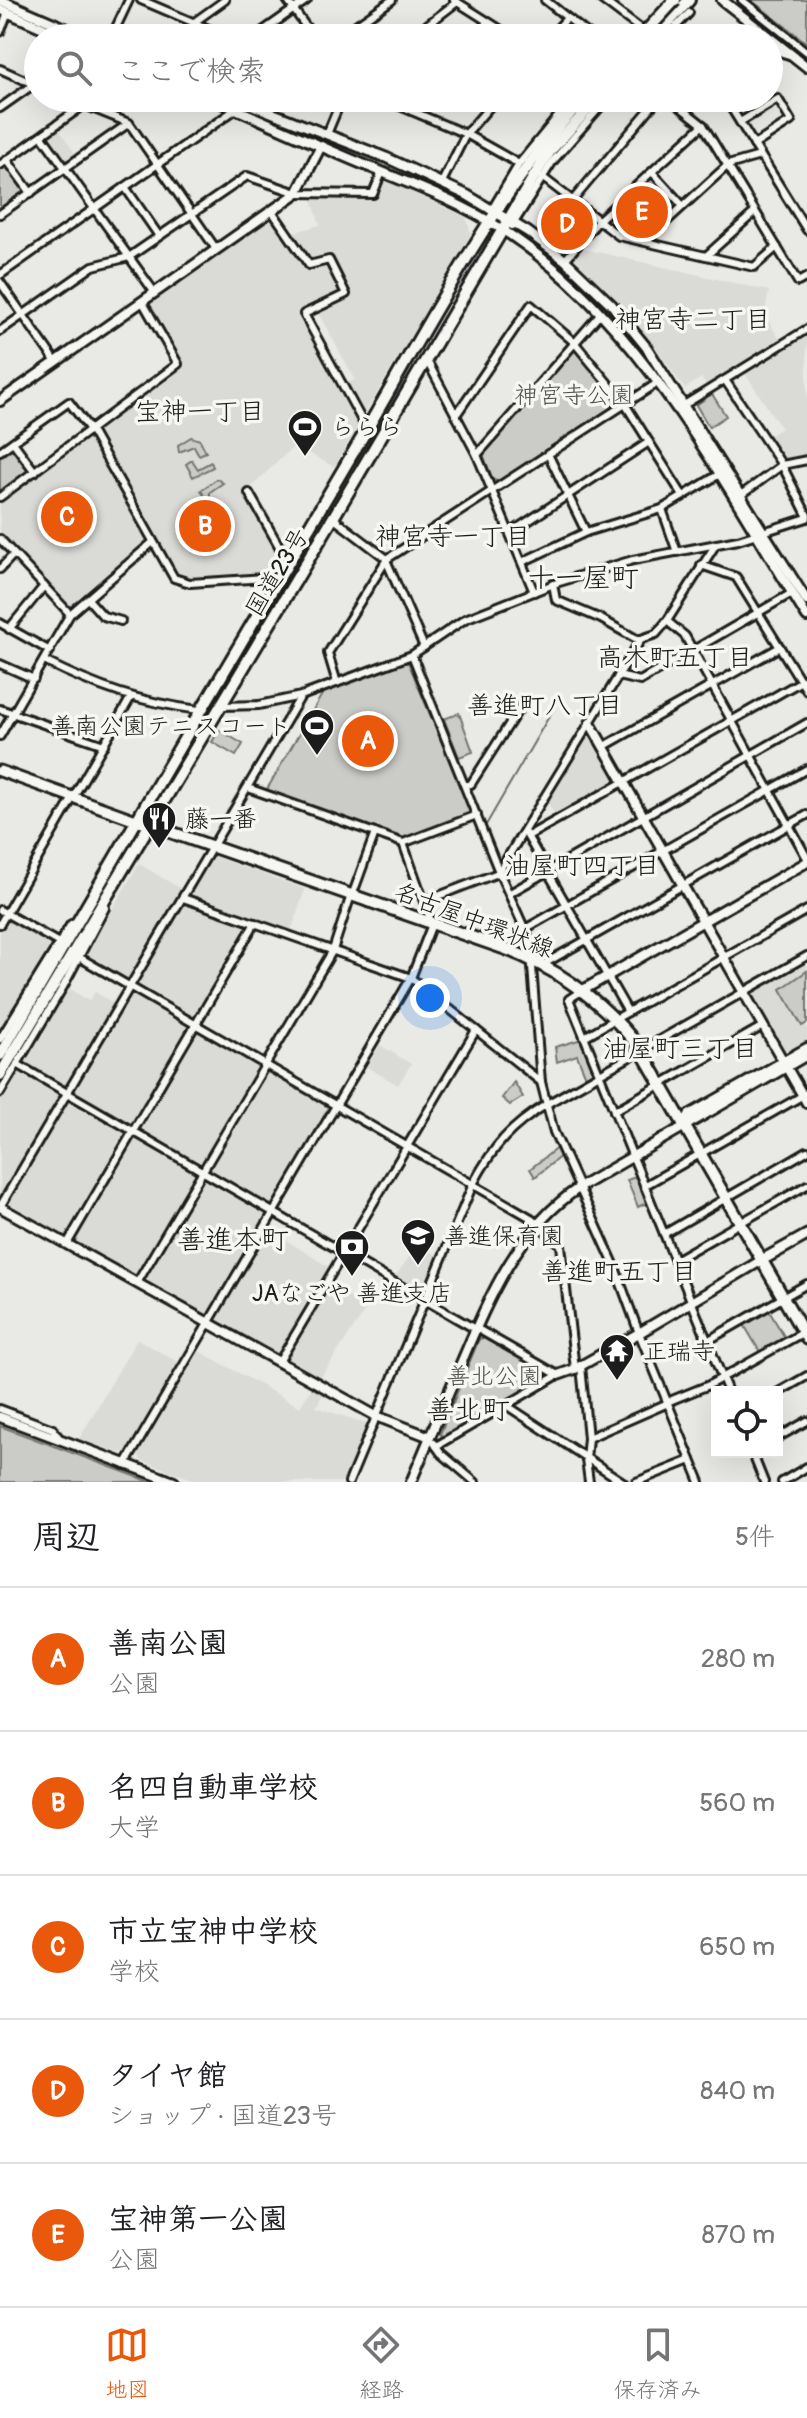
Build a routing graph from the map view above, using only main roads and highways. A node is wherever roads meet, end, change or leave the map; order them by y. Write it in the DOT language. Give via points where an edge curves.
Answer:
graph roads {
  1 [pos="675,0"];
  2 [pos="689,0"];
  3 [pos="653,24"];
  4 [pos="666,24"];
  5 [pos="572,112"];
  6 [pos="575,112"];
  7 [pos="0,771"];
  8 [pos="136,820"];
  9 [pos="150,824"];
  10 [pos="48,983"];
  11 [pos="0,1055"];
  12 [pos="0,1075"];
  13 [pos="807,1235"];
  14 [pos="762,1260"];
  15 [pos="806,1334"];
  1 -- 3 [label="main road, bridge"];
  2 -- 4 [label="main road"];
  5 -- 8 [label="main road, 国道23号" via="494,210"];
  6 -- 9 [label="main road, 国道23号"];
  7 -- 8 [label="main road"];
  8 -- 9 [label="main road, 名古屋中環状線"];
  8 -- 10 [label="main road, 国道23号"];
  9 -- 10 [label="main road, 国道23号"];
  9 -- 14 [label="main road, 名古屋中環状線" via="531,959 583,990 641,1050"];
  10 -- 11 [label="main road, 国道23号"];
  10 -- 12 [label="main road, 国道23号"];
  13 -- 14 [label="main road"];
  14 -- 15 [label="main road, 名古屋中環状線"];
}
